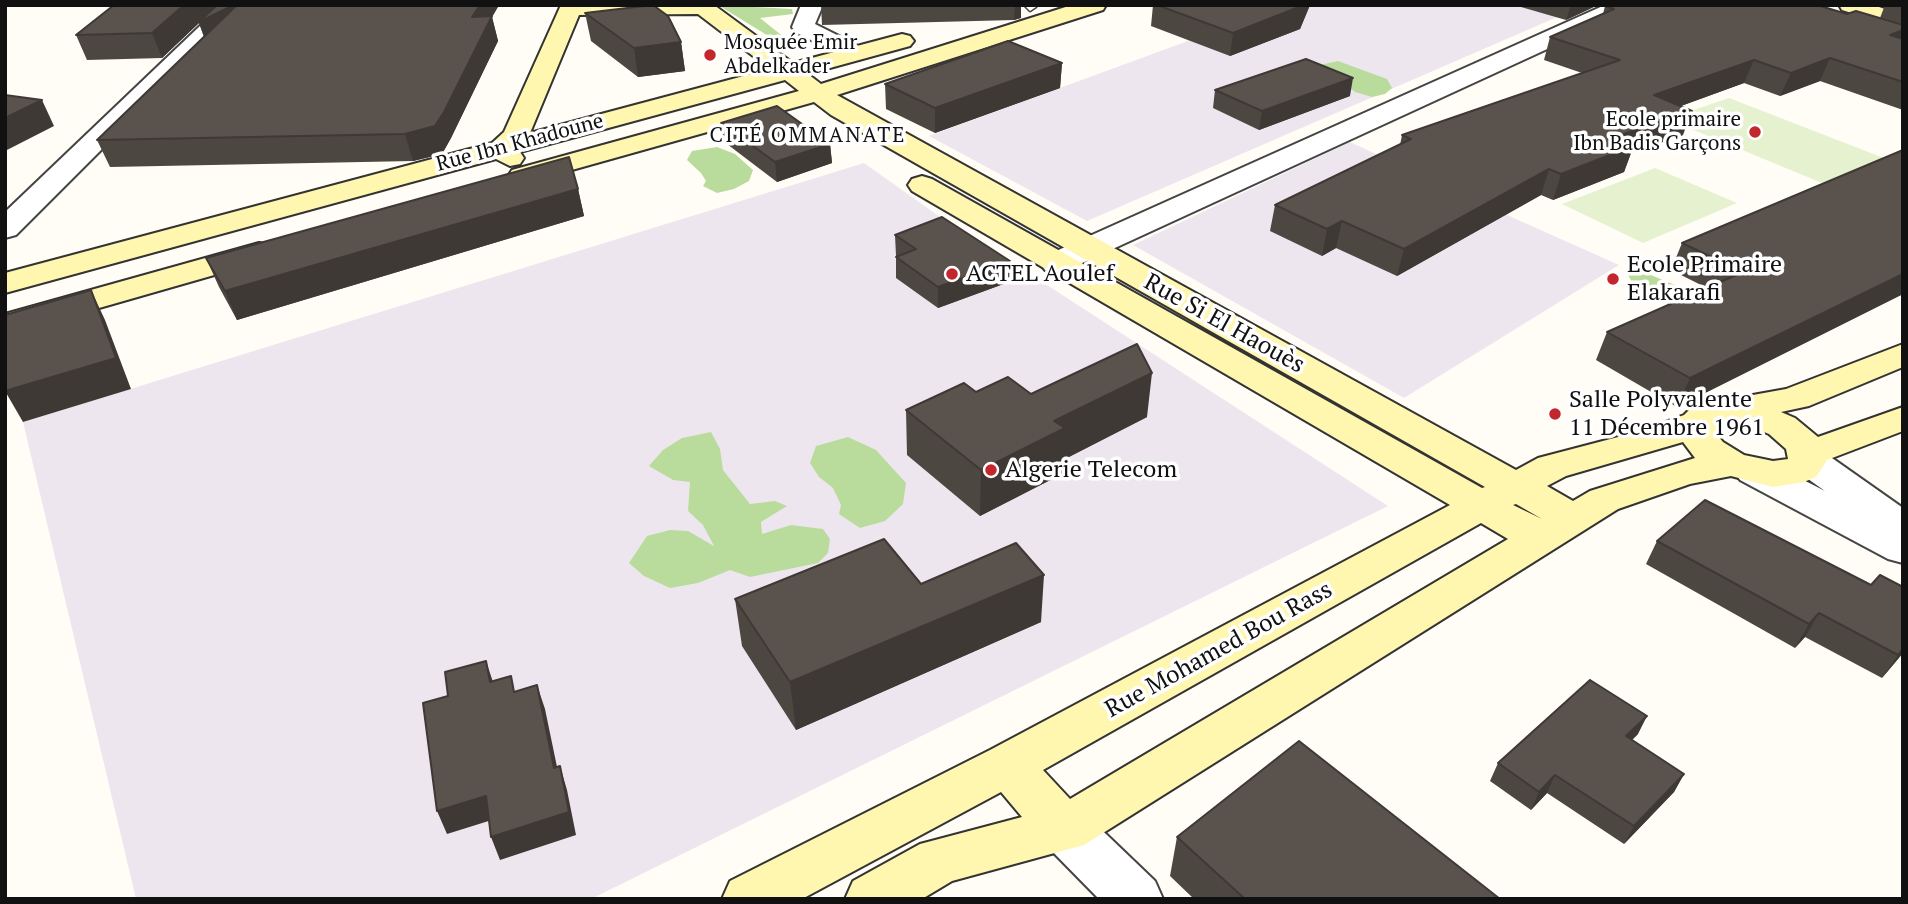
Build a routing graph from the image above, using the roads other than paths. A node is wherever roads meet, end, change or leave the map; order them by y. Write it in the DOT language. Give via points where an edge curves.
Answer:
graph roads {
  1 [pos="235,5"];
  2 [pos="812,5"];
  3 [pos="1095,5"];
  4 [pos="1624,5"];
  5 [pos="1850,5"];
  6 [pos="701,6"];
  7 [pos="570,7"];
  8 [pos="1038,9"];
  9 [pos="1827,17"];
  10 [pos="1903,22"];
  11 [pos="1903,41"];
  12 [pos="855,53"];
  13 [pos="745,81"];
  14 [pos="783,88"];
  15 [pos="815,94"];
  16 [pos="502,149"];
  17 [pos="444,164"];
  18 [pos="465,192"];
  19 [pos="1001,199"];
  20 [pos="970,213"];
  21 [pos="5,229"];
  22 [pos="281,245"];
  23 [pos="1088,248"];
  24 [pos="1056,263"];
  25 [pos="5,283"];
  26 [pos="5,325"];
  27 [pos="1903,354"];
  28 [pos="1715,417"];
  29 [pos="1903,418"];
  30 [pos="1808,457"];
  31 [pos="1743,468"];
  32 [pos="1498,496"];
  33 [pos="1903,528"];
  34 [pos="1558,530"];
  35 [pos="1903,549"];
  36 [pos="1008,765"];
  37 [pos="1065,830"];
  38 [pos="749,899"];
  39 [pos="872,899"];
  40 [pos="1136,899"];
  1 -- 21 [label="street"];
  2 -- 12 [label="street" via="803,27"];
  3 -- 8 [label="street, Rue Ibn Khadoune"];
  4 -- 23 [label="street"];
  5 -- 10 [label="street"];
  6 -- 7 [label="street"];
  6 -- 14 [label="street, Rue Si El Haouès"];
  7 -- 16 [label="street" via="516,135"];
  8 -- 12 [label="street, Rue Ibn Khadoune"];
  8 -- 15 [label="street, Rue Ibn Khadoune"];
  9 -- 11 [label="street"];
  12 -- 14 [label="street, Rue Ibn Khadoune"];
  13 -- 14 [label="street, Rue Si El Haouès"];
  13 -- 16 [label="street, Rue Ibn Khadoune"];
  14 -- 15 [label="street, Rue Ibn Khadoune"];
  14 -- 16 [label="street, Rue Ibn Khadoune" via="512,178"];
  14 -- 20 [label="street, Rue Si El Haouès"];
  15 -- 19 [label="street, Rue Si El Haouès"];
  16 -- 17 [label="street, Rue Ibn Khadoune"];
  17 -- 18 [label="street"];
  17 -- 25 [label="street, Rue Ibn Khadoune"];
  19 -- 20 [label="street"];
  19 -- 23 [label="street, Rue Si El Haouès"];
  20 -- 24 [label="street, Rue Si El Haouès"];
  22 -- 26 [label="street"];
  23 -- 24 [label="street"];
  23 -- 32 [label="street, Rue Si El Haouès"];
  24 -- 32 [label="street, Rue Si El Haouès"];
  27 -- 28 [label="street, Rue Mohamed Bou Rass" via="1796,398"];
  28 -- 30 [label="street" via="1749,413 1782,426 1804,444"];
  28 -- 31 [label="street" via="1696,429 1702,443"];
  28 -- 32 [label="street, Rue Mohamed Bou Rass" via="1552,467"];
  29 -- 30 [label="street"];
  30 -- 31 [label="street" via="1802,468 1790,473"];
  30 -- 33 [label="street"];
  31 -- 34 [label="street" via="1683,473 1604,500"];
  31 -- 35 [label="street"];
  32 -- 34 [label="street, Rue Si El Haouès"];
  32 -- 36 [label="street, Rue Mohamed Bou Rass"];
  34 -- 37 [label="street"];
  36 -- 37 [label="street"];
  36 -- 38 [label="street, Rue Mohamed Bou Rass"];
  37 -- 39 [label="street" via="939,861"];
  37 -- 40 [label="street"];
}
